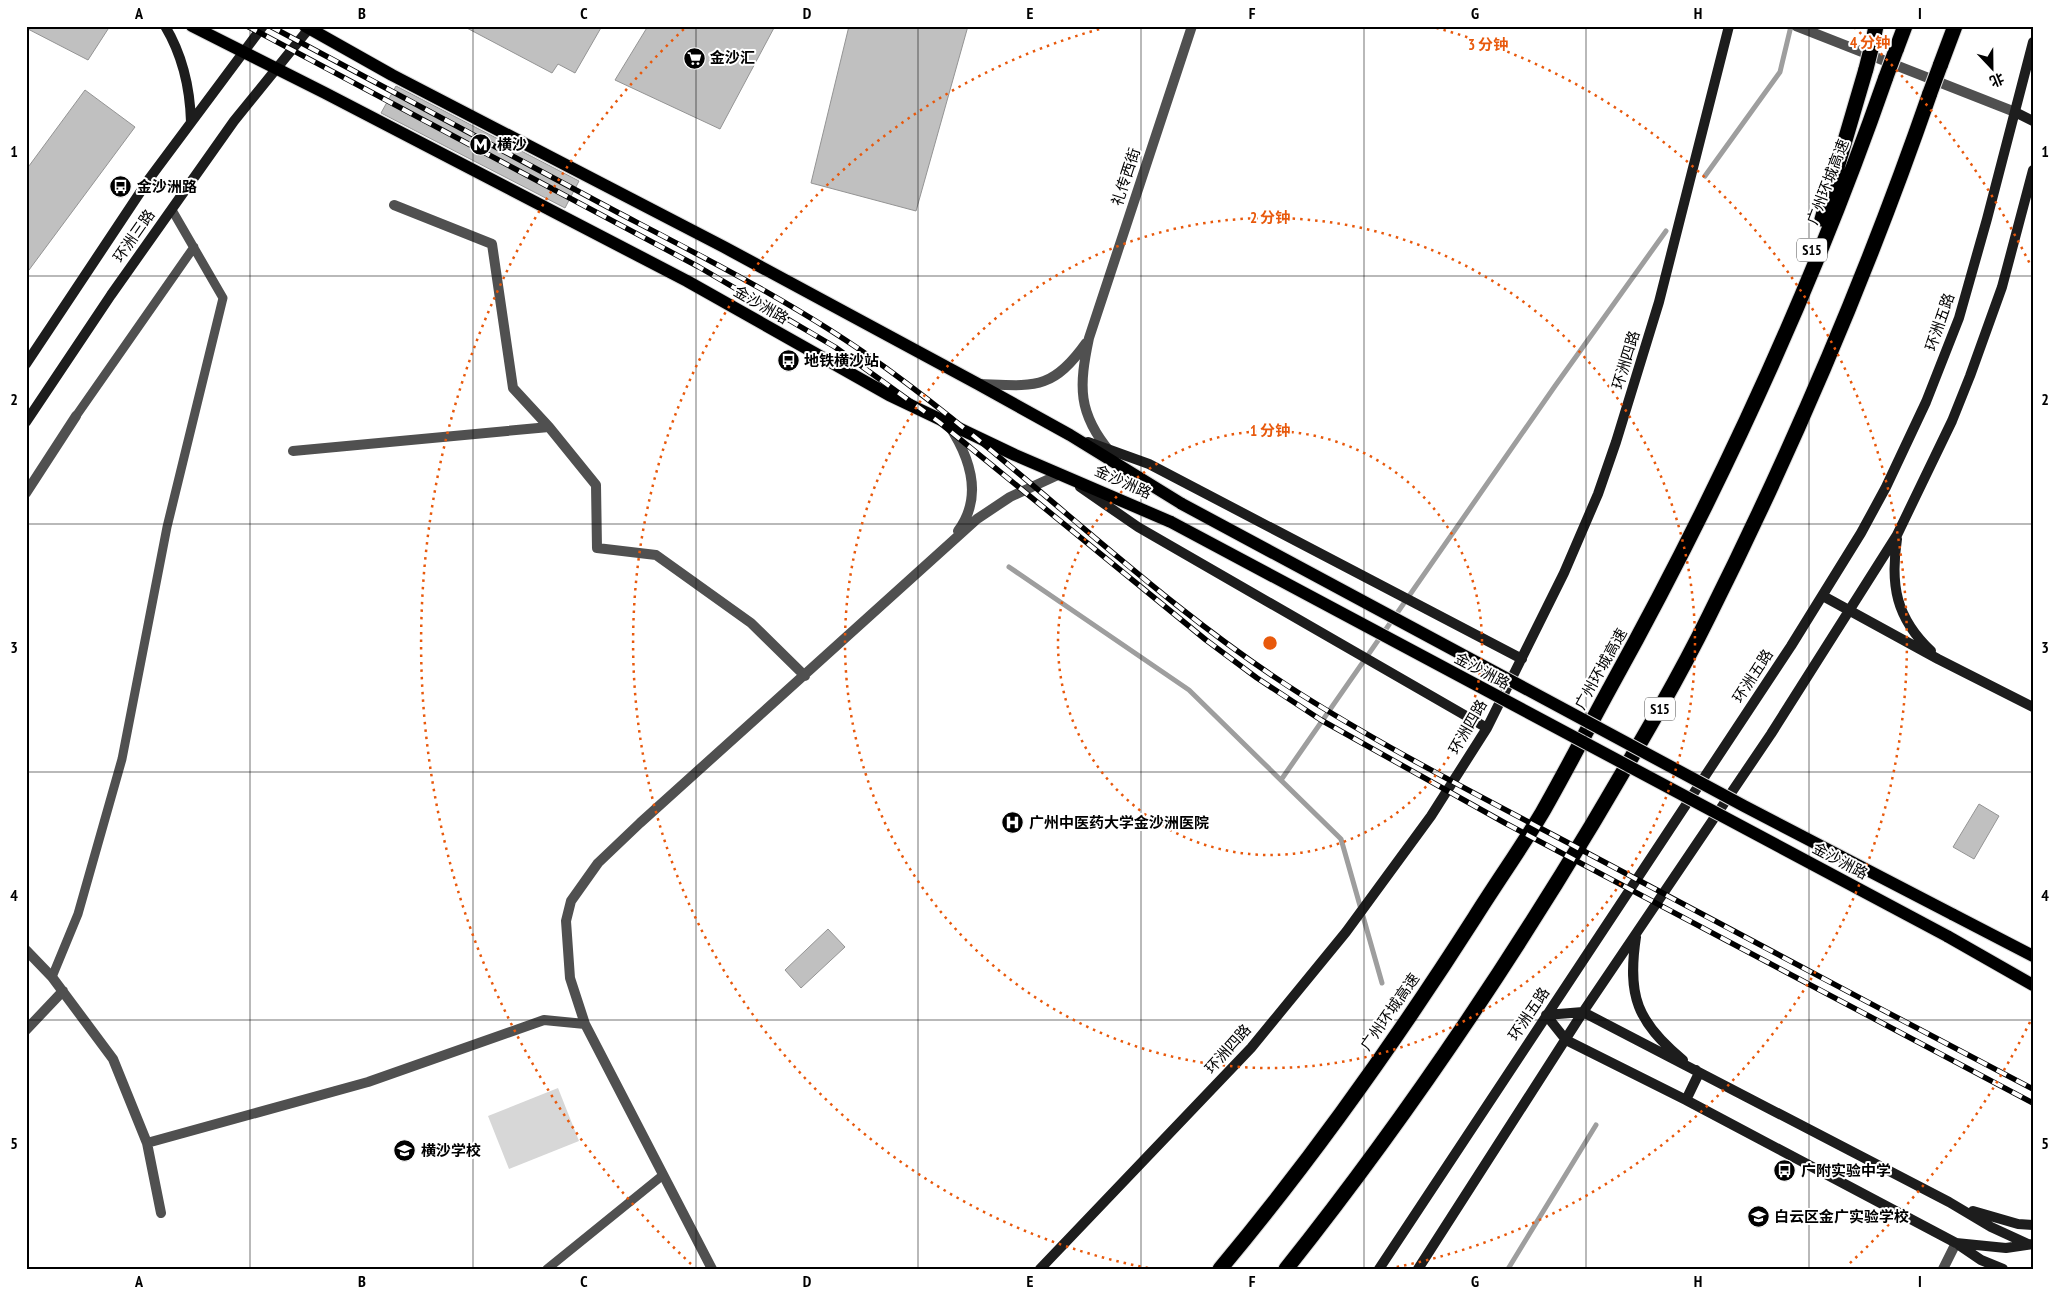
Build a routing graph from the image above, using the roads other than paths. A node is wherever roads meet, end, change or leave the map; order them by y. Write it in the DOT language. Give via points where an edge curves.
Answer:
graph roads {
  1 [pos="165,26"];
  2 [pos="192,26"];
  3 [pos="263,26"];
  4 [pos="1191,26"];
  5 [pos="1729,26"];
  6 [pos="1796,26"];
  7 [pos="1905,26"];
  8 [pos="1955,26"];
  9 [pos="308,27"];
  10 [pos="1875,33"];
  11 [pos="2033,42"];
  12 [pos="243,53"];
  13 [pos="275,68"];
  14 [pos="2015,112"];
  15 [pos="2033,121"];
  16 [pos="191,122"];
  17 [pos="2033,170"];
  18 [pos="2033,203"];
  19 [pos="394,205"];
  20 [pos="172,210"];
  21 [pos="2021,215"];
  22 [pos="194,247"];
  23 [pos="1089,338"];
  24 [pos="26,364"];
  25 [pos="978,384"];
  26 [pos="76,416"];
  27 [pos="26,422"];
  28 [pos="948,424"];
  29 [pos="1744,426"];
  30 [pos="549,427"];
  31 [pos="1070,435"];
  32 [pos="1107,448"];
  33 [pos="293,451"];
  34 [pos="1126,471"];
  35 [pos="1060,474"];
  36 [pos="26,493"];
  37 [pos="1897,535"];
  38 [pos="950,544"];
  39 [pos="1823,596"];
  40 [pos="1850,612"];
  41 [pos="1522,659"];
  42 [pos="1938,659"];
  43 [pos="804,676"];
  44 [pos="2033,707"];
  45 [pos="1487,728"];
  46 [pos="1636,934"];
  47 [pos="26,950"];
  48 [pos="2033,956"];
  49 [pos="52,977"];
  50 [pos="2033,985"];
  51 [pos="62,992"];
  52 [pos="1583,1012"];
  53 [pos="1546,1015"];
  54 [pos="585,1024"];
  55 [pos="26,1030"];
  56 [pos="1566,1040"];
  57 [pos="1699,1073"];
  58 [pos="1686,1100"];
  59 [pos="147,1143"];
  60 [pos="663,1176"];
  61 [pos="1949,1202"];
  62 [pos="160,1213"];
  63 [pos="2033,1225"];
  64 [pos="1956,1243"];
  65 [pos="2032,1245"];
  66 [pos="547,1269"];
  67 [pos="712,1269"];
  68 [pos="1040,1269"];
  69 [pos="1220,1269"];
  70 [pos="1286,1269"];
  71 [pos="1379,1269"];
  72 [pos="1418,1269"];
  73 [pos="1943,1269"];
  74 [pos="2003,1269"];
  1 -- 16 [label="street" via="185,70"];
  2 -- 12 [label="main road, 金沙洲路"];
  3 -- 12 [label="street, 环洲三路"];
  4 -- 23 [label="street, 礼传西街"];
  5 -- 41 [label="street, 环洲四路" via="1659,302 1616,442 1581,533"];
  6 -- 14 [label="street"];
  7 -- 29 [label="highway, 广州环城高速, bridge" via="1810,274"];
  8 -- 70 [label="highway, S15, bridge" via="1870,258 1808,409 1668,694 1539,911 1464,1027 1352,1186"];
  9 -- 13 [label="street, 环洲三路"];
  9 -- 25 [label="main road, 金沙洲路" via="392,75 724,247"];
  10 -- 29 [label="highway, S15, bridge" via="1810,257"];
  11 -- 14 [label="street, 环洲五路"];
  12 -- 13 [label="main road, 金沙洲路"];
  12 -- 16 [label="street, 环洲三路"];
  13 -- 20 [label="street, 环洲三路"];
  13 -- 28 [label="main road, 金沙洲路" via="687,281 844,371"];
  14 -- 15 [label="street"];
  14 -- 39 [label="street, 环洲五路" via="1975,264 1942,362 1886,487"];
  16 -- 24 [label="street, 环洲三路" via="135,198"];
  17 -- 21 [label="street"];
  18 -- 21 [label="street"];
  19 -- 30 [label="street" via="492,244 513,388"];
  20 -- 22 [label="lane"];
  20 -- 27 [label="street, 环洲三路"];
  21 -- 37 [label="street" via="2002,287 1970,376"];
  22 -- 26 [label="lane"];
  22 -- 49 [label="lane" via="222,298 167,527 122,759 78,914"];
  23 -- 25 [label="street" via="1070,365 1055,378 1018,386"];
  23 -- 32 [label="street" via="1081,379 1082,395 1092,425"];
  25 -- 31 [label="main road, 金沙洲路"];
  26 -- 36 [label="street"];
  28 -- 35 [label="main road, 金沙洲路"];
  28 -- 38 [label="street" via="967,459 973,494 963,525"];
  29 -- 69 [label="highway, 广州环城高速 / S15" via="1676,567 1541,814 1384,1052"];
  30 -- 33 [label="street"];
  30 -- 43 [label="street" via="596,485 597,548 656,555 751,624"];
  31 -- 32 [label="street"];
  31 -- 34 [label="main road, 金沙洲路"];
  32 -- 34 [label="street"];
  32 -- 41 [label="street" via="1149,464"];
  34 -- 48 [label="main road, 金沙洲路, bridge" via="1736,801"];
  35 -- 38 [label="street" via="994,506"];
  35 -- 45 [label="street" via="1138,526"];
  35 -- 50 [label="main road, 金沙洲路, bridge" via="1171,522"];
  37 -- 40 [label="street"];
  37 -- 42 [label="street" via="1893,565 1896,596 1914,634"];
  38 -- 43 [label="street"];
  39 -- 40 [label="street"];
  39 -- 53 [label="street, 环洲五路"];
  40 -- 42 [label="street"];
  40 -- 46 [label="street"];
  41 -- 45 [label="street, 环洲四路"];
  42 -- 44 [label="street"];
  43 -- 54 [label="street" via="640,823 582,882 571,901 566,922 566,946 570,978"];
  45 -- 68 [label="street, 环洲四路" via="1412,842 1346,932 1251,1048"];
  46 -- 52 [label="street"];
  46 -- 57 [label="street" via="1633,981 1642,1017 1665,1044"];
  47 -- 49 [label="street"];
  49 -- 51 [label="street"];
  51 -- 55 [label="street"];
  51 -- 59 [label="street" via="113,1059"];
  52 -- 53 [label="street"];
  52 -- 56 [label="street"];
  52 -- 57 [label="street"];
  53 -- 56 [label="street"];
  53 -- 71 [label="street, 环洲五路"];
  54 -- 59 [label="street" via="544,1020 368,1082"];
  54 -- 60 [label="street"];
  56 -- 58 [label="street"];
  56 -- 72 [label="street"];
  57 -- 58 [label="street"];
  57 -- 61 [label="street"];
  58 -- 64 [label="street"];
  59 -- 62 [label="street"];
  60 -- 66 [label="lane"];
  60 -- 67 [label="street"];
  61 -- 63 [label="street" via="1992,1218"];
  61 -- 65 [label="street" via="1991,1227"];
  64 -- 65 [label="street" via="2006,1248"];
  64 -- 73 [label="street"];
  64 -- 74 [label="street" via="1981,1260"];
}
